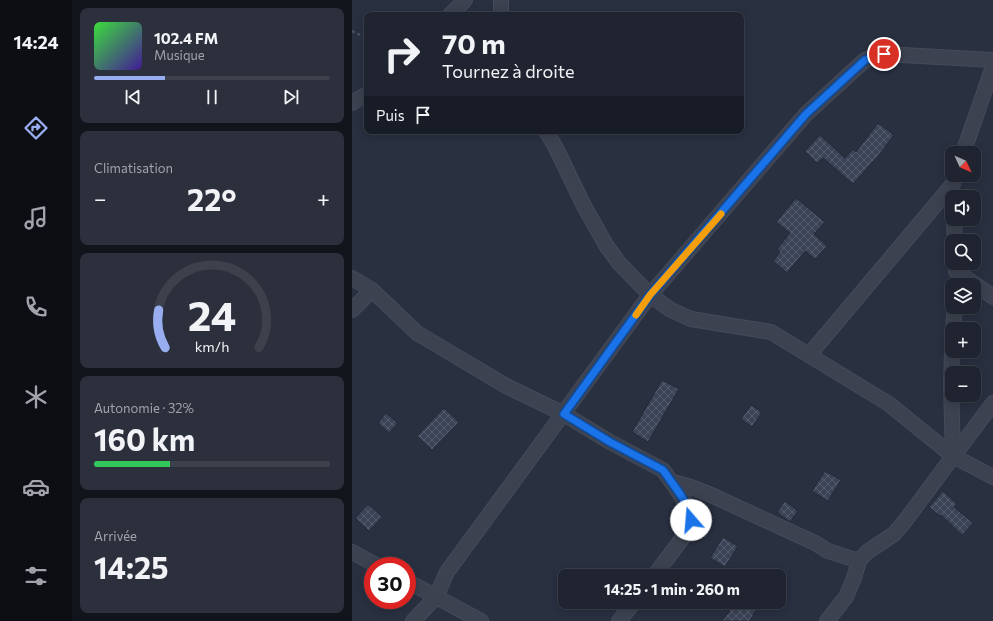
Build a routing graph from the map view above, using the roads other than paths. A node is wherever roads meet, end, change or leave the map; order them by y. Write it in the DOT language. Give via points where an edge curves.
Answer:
graph roads {
  1 [pos="465,0"];
  2 [pos="501,0"];
  3 [pos="453,12"];
  4 [pos="500,12"];
  5 [pos="993,60"];
  6 [pos="993,67"];
  7 [pos="548,134"];
  8 [pos="965,146"];
  9 [pos="954,185"];
  10 [pos="956,273"];
  11 [pos="352,278"];
  12 [pos="372,290"];
  13 [pos="650,295"];
  14 [pos="993,297"];
  15 [pos="352,310"];
  16 [pos="809,355"];
  17 [pos="952,358"];
  18 [pos="993,403"];
  19 [pos="564,414"];
  20 [pos="953,456"];
  21 [pos="993,477"];
  22 [pos="673,482"];
  23 [pos="352,552"];
  24 [pos="364,558"];
  25 [pos="859,561"];
  26 [pos="659,569"];
  27 [pos="416,586"];
  28 [pos="436,597"];
  29 [pos="628,609"];
  30 [pos="413,621"];
  31 [pos="481,621"];
  32 [pos="619,621"];
  33 [pos="827,621"];
  1 -- 3 [label="street"];
  2 -- 4 [label="street"];
  5 -- 13 [label="street" via="884,54 865,60 806,114"];
  6 -- 8 [label="street"];
  7 -- 13 [label="street" via="606,245 619,263"];
  9 -- 16 [label="street"];
  10 -- 14 [label="street"];
  11 -- 12 [label="street"];
  12 -- 15 [label="street"];
  12 -- 19 [label="street" via="417,333 506,386"];
  13 -- 16 [label="street" via="671,310 691,319 771,332"];
  13 -- 19 [label="street"];
  16 -- 20 [label="street" via="889,404"];
  17 -- 20 [label="street"];
  18 -- 20 [label="street"];
  19 -- 22 [label="street" via="663,470"];
  19 -- 28 [label="street" via="447,572"];
  20 -- 21 [label="street"];
  20 -- 25 [label="street" via="894,534 867,552"];
  22 -- 25 [label="street" via="709,494 828,551"];
  22 -- 26 [label="street" via="688,507 691,520 684,536"];
  23 -- 24 [label="street"];
  25 -- 33 [label="street" via="846,597"];
  27 -- 28 [label="street"];
  28 -- 30 [label="street"];
  28 -- 31 [label="street"];
  29 -- 32 [label="street"];
}
